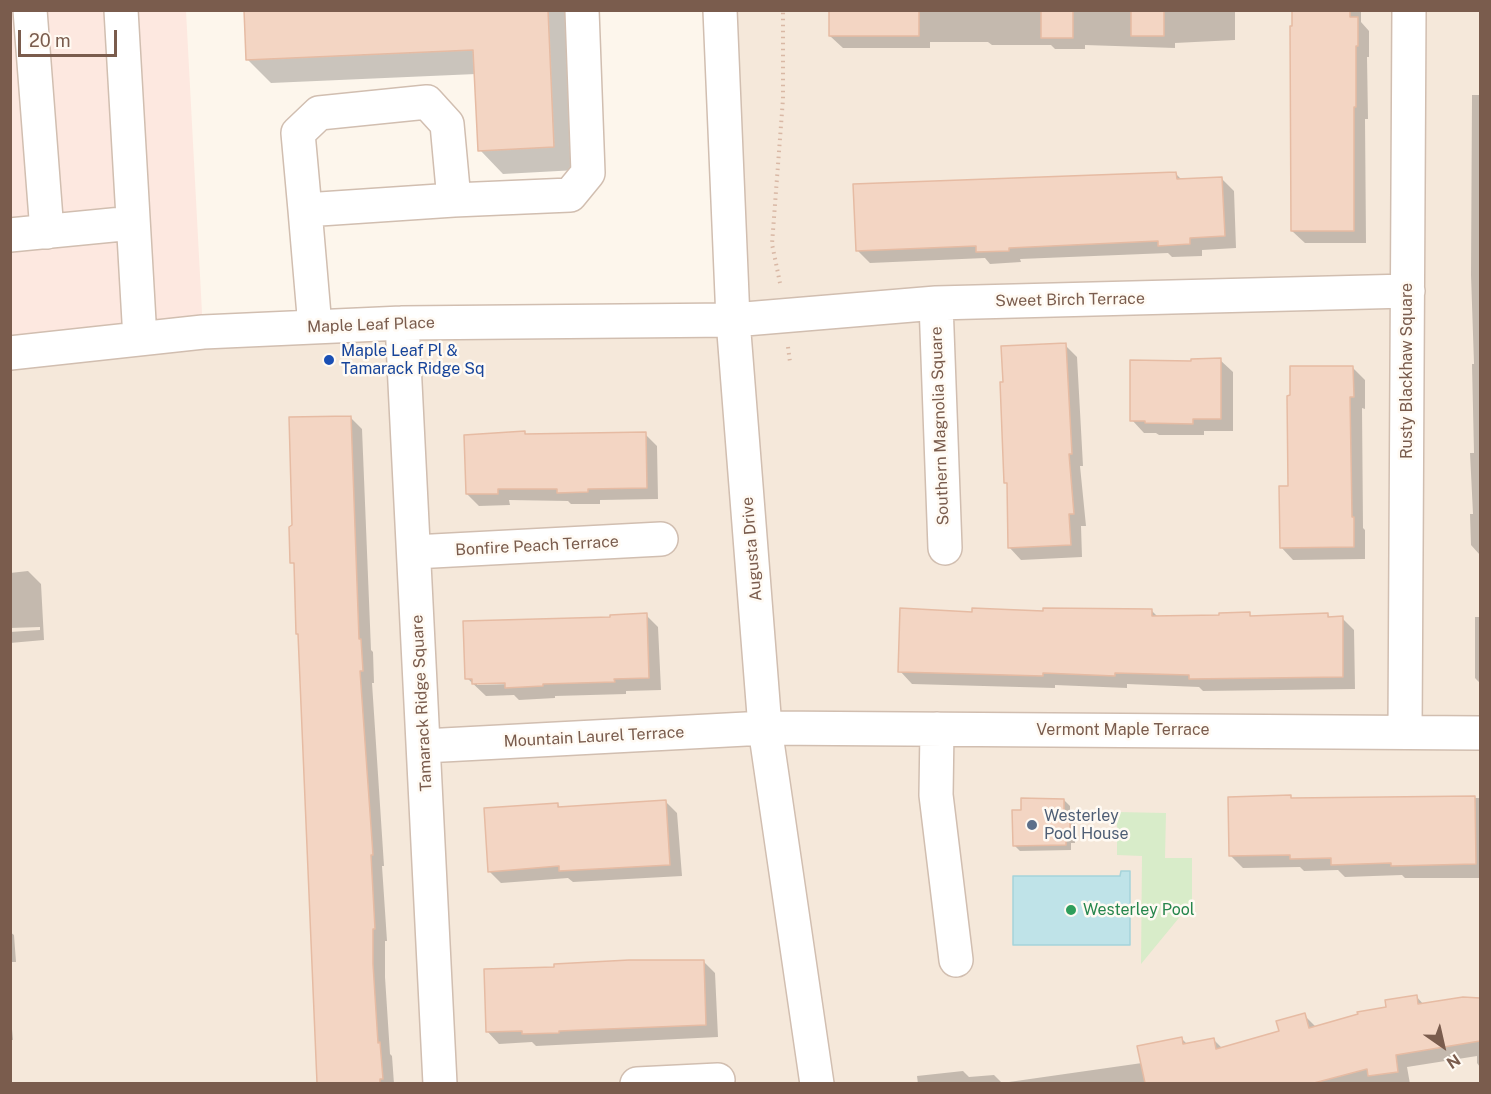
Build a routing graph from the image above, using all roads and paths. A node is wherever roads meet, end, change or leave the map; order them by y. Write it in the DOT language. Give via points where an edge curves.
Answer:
graph roads {
  1 [pos="30,10"];
  2 [pos="121,10"];
  3 [pos="582,10"];
  4 [pos="720,10"];
  5 [pos="783,10"];
  6 [pos="1409,10"];
  7 [pos="454,200"];
  8 [pos="305,210"];
  9 [pos="134,223"];
  10 [pos="47,232"];
  11 [pos="10,236"];
  12 [pos="1408,291"];
  13 [pos="936,303"];
  14 [pos="784,316"];
  15 [pos="733,320"];
  16 [pos="402,323"];
  17 [pos="315,327"];
  18 [pos="140,339"];
  19 [pos="10,353"];
  20 [pos="790,362"];
  21 [pos="661,539"];
  22 [pos="945,548"];
  23 [pos="414,552"];
  24 [pos="765,728"];
  25 [pos="937,729"];
  26 [pos="1405,732"];
  27 [pos="1480,733"];
  28 [pos="424,746"];
  29 [pos="956,960"];
  30 [pos="718,1080"];
  31 [pos="440,1083"];
  32 [pos="637,1083"];
  33 [pos="818,1083"];
  1 -- 10 [label="street"];
  2 -- 9 [label="street"];
  3 -- 7 [label="street" via="588,173 570,195"];
  4 -- 15 [label="street, Augusta Drive"];
  5 -- 14 [label="path" via="783,99 772,244"];
  6 -- 12 [label="street, Rusty Blackhaw Square"];
  7 -- 8 [label="street"];
  7 -- 8 [label="street" via="447,124 427,102 319,113 298,133"];
  8 -- 17 [label="street"];
  9 -- 10 [label="street"];
  9 -- 18 [label="street"];
  10 -- 11 [label="street"];
  12 -- 13 [label="street, Sweet Birch Terrace"];
  12 -- 26 [label="street, Rusty Blackhaw Square"];
  13 -- 14 [label="street, Sweet Birch Terrace"];
  13 -- 22 [label="street, Southern Magnolia Square"];
  14 -- 15 [label="street, Sweet Birch Terrace"];
  14 -- 20 [label="path"];
  15 -- 16 [label="street, Maple Leaf Place"];
  15 -- 24 [label="street, Augusta Drive"];
  16 -- 17 [label="street, Maple Leaf Place"];
  16 -- 23 [label="street, Tamarack Ridge Square"];
  17 -- 18 [label="street, Maple Leaf Place"];
  18 -- 19 [label="street, Maple Leaf Place"];
  21 -- 23 [label="street, Bonfire Peach Terrace"];
  23 -- 28 [label="street, Tamarack Ridge Square"];
  24 -- 25 [label="street, Vermont Maple Terrace"];
  24 -- 28 [label="street, Mountain Laurel Terrace"];
  24 -- 33 [label="street, Augusta Drive"];
  25 -- 26 [label="street, Vermont Maple Terrace"];
  25 -- 29 [label="street" via="936,795"];
  26 -- 27 [label="street, Vermont Maple Terrace"];
  28 -- 31 [label="street, Tamarack Ridge Square"];
  30 -- 32 [label="street"];
}
